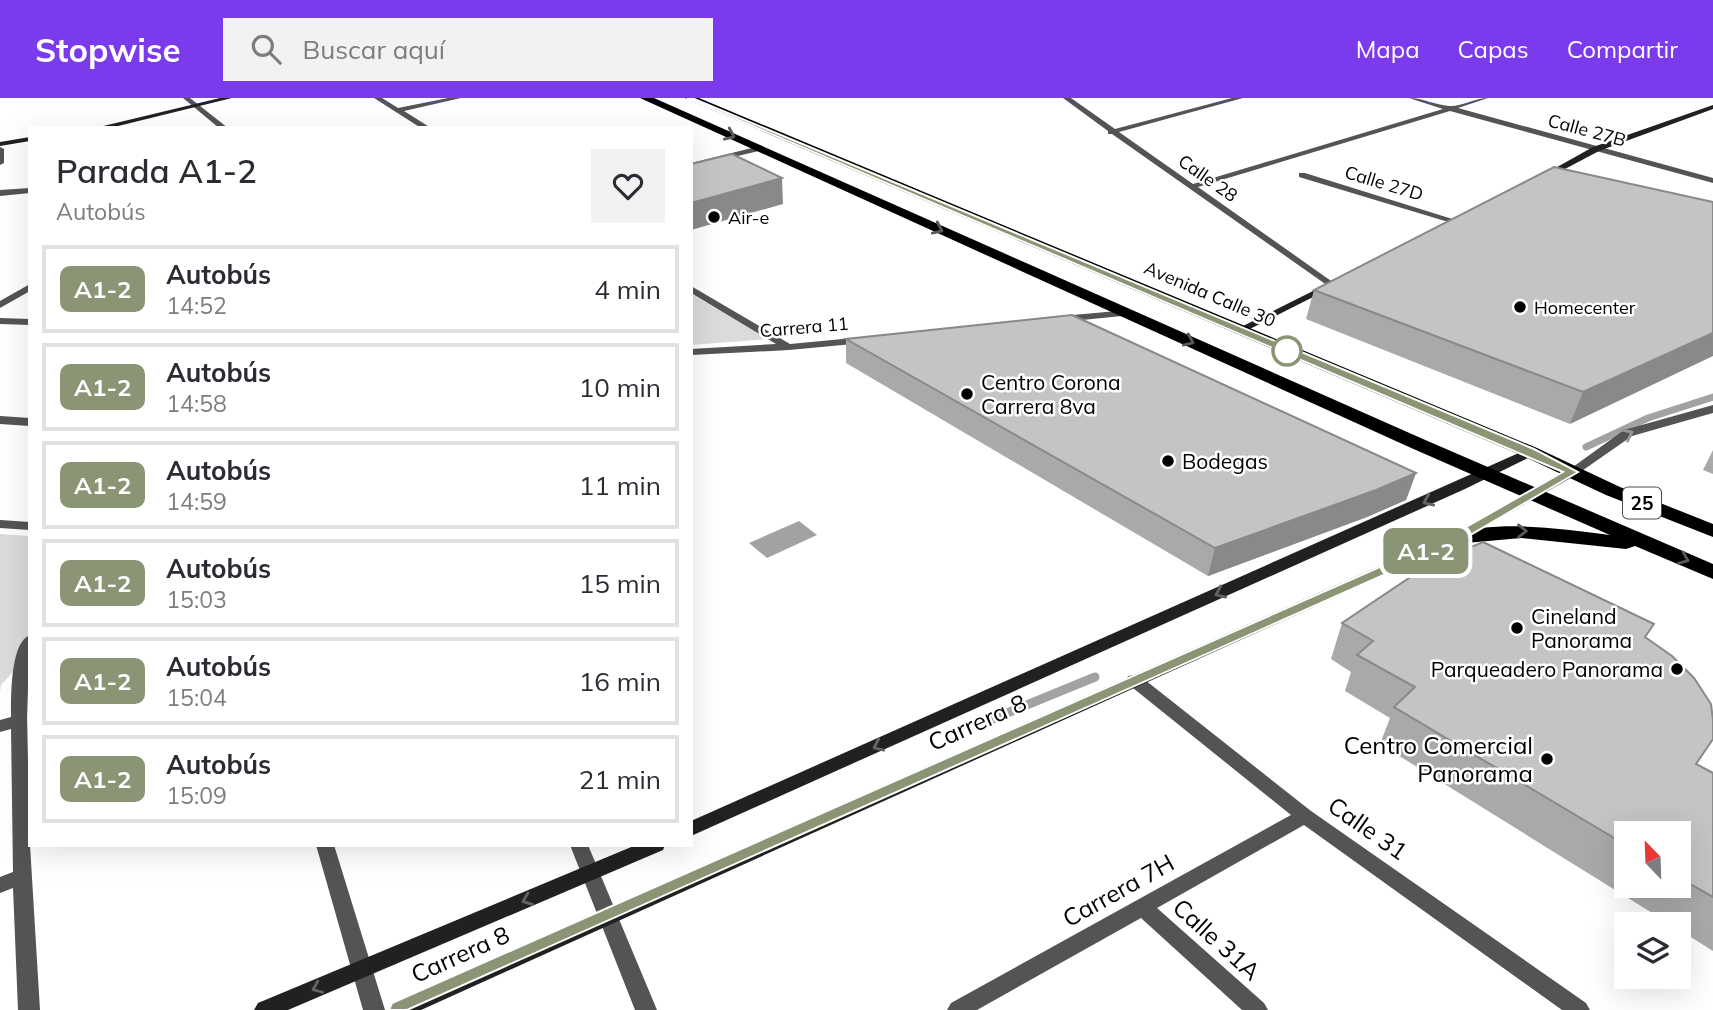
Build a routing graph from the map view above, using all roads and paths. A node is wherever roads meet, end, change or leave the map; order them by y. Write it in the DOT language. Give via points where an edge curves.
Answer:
graph roads {
  1 [pos="186,98"];
  2 [pos="229,98"];
  3 [pos="377,98"];
  4 [pos="458,98"];
  5 [pos="645,98"];
  6 [pos="690,98"];
  7 [pos="1066,98"];
  8 [pos="1240,98"];
  9 [pos="1412,98"];
  10 [pos="1485,98"];
  11 [pos="197,106"];
  12 [pos="1713,107"];
  13 [pos="1449,108"];
  14 [pos="398,110"];
  15 [pos="108,126"];
  16 [pos="222,126"];
  17 [pos="424,126"];
  18 [pos="1111,132"];
  19 [pos="28,139"];
  20 [pos="0,144"];
  21 [pos="760,148"];
  22 [pos="0,149"];
  23 [pos="1596,149"];
  24 [pos="0,163"];
  25 [pos="693,165"];
  26 [pos="1302,175"];
  27 [pos="1536,180"];
  28 [pos="1713,181"];
  29 [pos="1194,186"];
  30 [pos="28,190"];
  31 [pos="0,193"];
  32 [pos="1469,216"];
  33 [pos="1458,222"];
  34 [pos="1446,228"];
  35 [pos="1342,280"];
  36 [pos="1331,285"];
  37 [pos="28,287"];
  38 [pos="693,290"];
  39 [pos="0,305"];
  40 [pos="1128,313"];
  41 [pos="1050,320"];
  42 [pos="0,321"];
  43 [pos="28,322"];
  44 [pos="1238,331"];
  45 [pos="872,339"];
  46 [pos="789,347"];
  47 [pos="693,352"];
  48 [pos="1713,410"];
  49 [pos="0,420"];
  50 [pos="28,422"];
  51 [pos="1530,452"];
  52 [pos="1572,472"];
  53 [pos="1490,473"];
  54 [pos="1535,494"];
  55 [pos="0,524"];
  56 [pos="28,526"];
  57 [pos="1713,531"];
  58 [pos="1455,538"];
  59 [pos="1655,546"];
  60 [pos="1713,572"];
  61 [pos="28,643"];
  62 [pos="1134,680"];
  63 [pos="19,720"];
  64 [pos="0,726"];
  65 [pos="1305,816"];
  66 [pos="693,828"];
  67 [pos="326,847"];
  68 [pos="580,847"];
  69 [pos="651,847"];
  70 [pos="590,874"];
  71 [pos="21,877"];
  72 [pos="0,885"];
  73 [pos="1142,907"];
  74 [pos="608,916"];
  75 [pos="362,968"];
  76 [pos="29,1010"];
  77 [pos="265,1010"];
  78 [pos="374,1010"];
  79 [pos="399,1010"];
  80 [pos="646,1010"];
  81 [pos="958,1010"];
  82 [pos="1257,1010"];
  83 [pos="1580,1010"];
  1 -- 11 [label="street"];
  2 -- 11 [label="street"];
  3 -- 14 [label="street"];
  4 -- 14 [label="street"];
  5 -- 21 [label="highway, 25, one-way"];
  6 -- 44 [label="highway, Avenida Calle 30 / 25"];
  7 -- 18 [label="street, Calle 28"];
  8 -- 18 [label="street"];
  9 -- 13 [label="street, Calle 27B"];
  10 -- 13 [label="street"];
  11 -- 15 [label="street"];
  11 -- 16 [label="street"];
  12 -- 23 [label="street"];
  13 -- 23 [label="street, Calle 27B"];
  13 -- 29 [label="street"];
  14 -- 17 [label="street"];
  18 -- 29 [label="street, Calle 28"];
  19 -- 20 [label="street"];
  21 -- 25 [label="street"];
  21 -- 40 [label="highway, 25, one-way"];
  22 -- 24 [label="street"];
  23 -- 27 [label="street"];
  23 -- 28 [label="street, Calle 27B"];
  26 -- 33 [label="street, Calle 27D"];
  29 -- 36 [label="street, Calle 28"];
  30 -- 31 [label="street"];
  32 -- 33 [label="street"];
  33 -- 34 [label="street"];
  35 -- 36 [label="street"];
  36 -- 44 [label="street"];
  37 -- 39 [label="street"];
  38 -- 46 [label="street"];
  40 -- 41 [label="street"];
  40 -- 53 [label="highway, 25, one-way"];
  42 -- 43 [label="street"];
  44 -- 51 [label="highway, Avenida Calle 30 / 25"];
  45 -- 46 [label="street, Carrera 11"];
  46 -- 47 [label="street, Carrera 11"];
  52 -- 48 [label="street, one-way" via="1628,433"];
  49 -- 50 [label="street"];
  51 -- 52 [label="highway, Avenida Calle 30 / 25"];
  51 -- 53 [label="street, Carrera 8"];
  52 -- 54 [label="street, Carrera 8"];
  52 -- 57 [label="highway, Avenida Calle 30 / 25"];
  53 -- 54 [label="highway, 25"];
  53 -- 66 [label="street, Carrera 8, one-way"];
  54 -- 58 [label="street, Carrera 8"];
  54 -- 59 [label="highway, 25"];
  55 -- 56 [label="street"];
  58 -- 59 [label="highway, one-way" via="1545,532"];
  58 -- 62 [label="street, Carrera 8"];
  59 -- 60 [label="highway, 25, one-way"];
  61 -- 63 [label="street" via="23,651"];
  62 -- 65 [label="street, Calle 31"];
  62 -- 74 [label="street, Carrera 8"];
  63 -- 64 [label="street"];
  63 -- 71 [label="street"];
  65 -- 73 [label="street, Carrera 7H"];
  65 -- 83 [label="street, Calle 31"];
  67 -- 75 [label="street"];
  68 -- 70 [label="street"];
  69 -- 70 [label="street, Carrera 8"];
  70 -- 74 [label="street"];
  70 -- 75 [label="street, Carrera 8, one-way"];
  71 -- 72 [label="street"];
  71 -- 76 [label="street"];
  73 -- 81 [label="street, Carrera 7H"];
  73 -- 82 [label="street, Calle 31A"];
  74 -- 79 [label="street, Carrera 8"];
  74 -- 80 [label="street"];
  75 -- 77 [label="street, Carrera 8, one-way"];
  75 -- 78 [label="street"];
}
